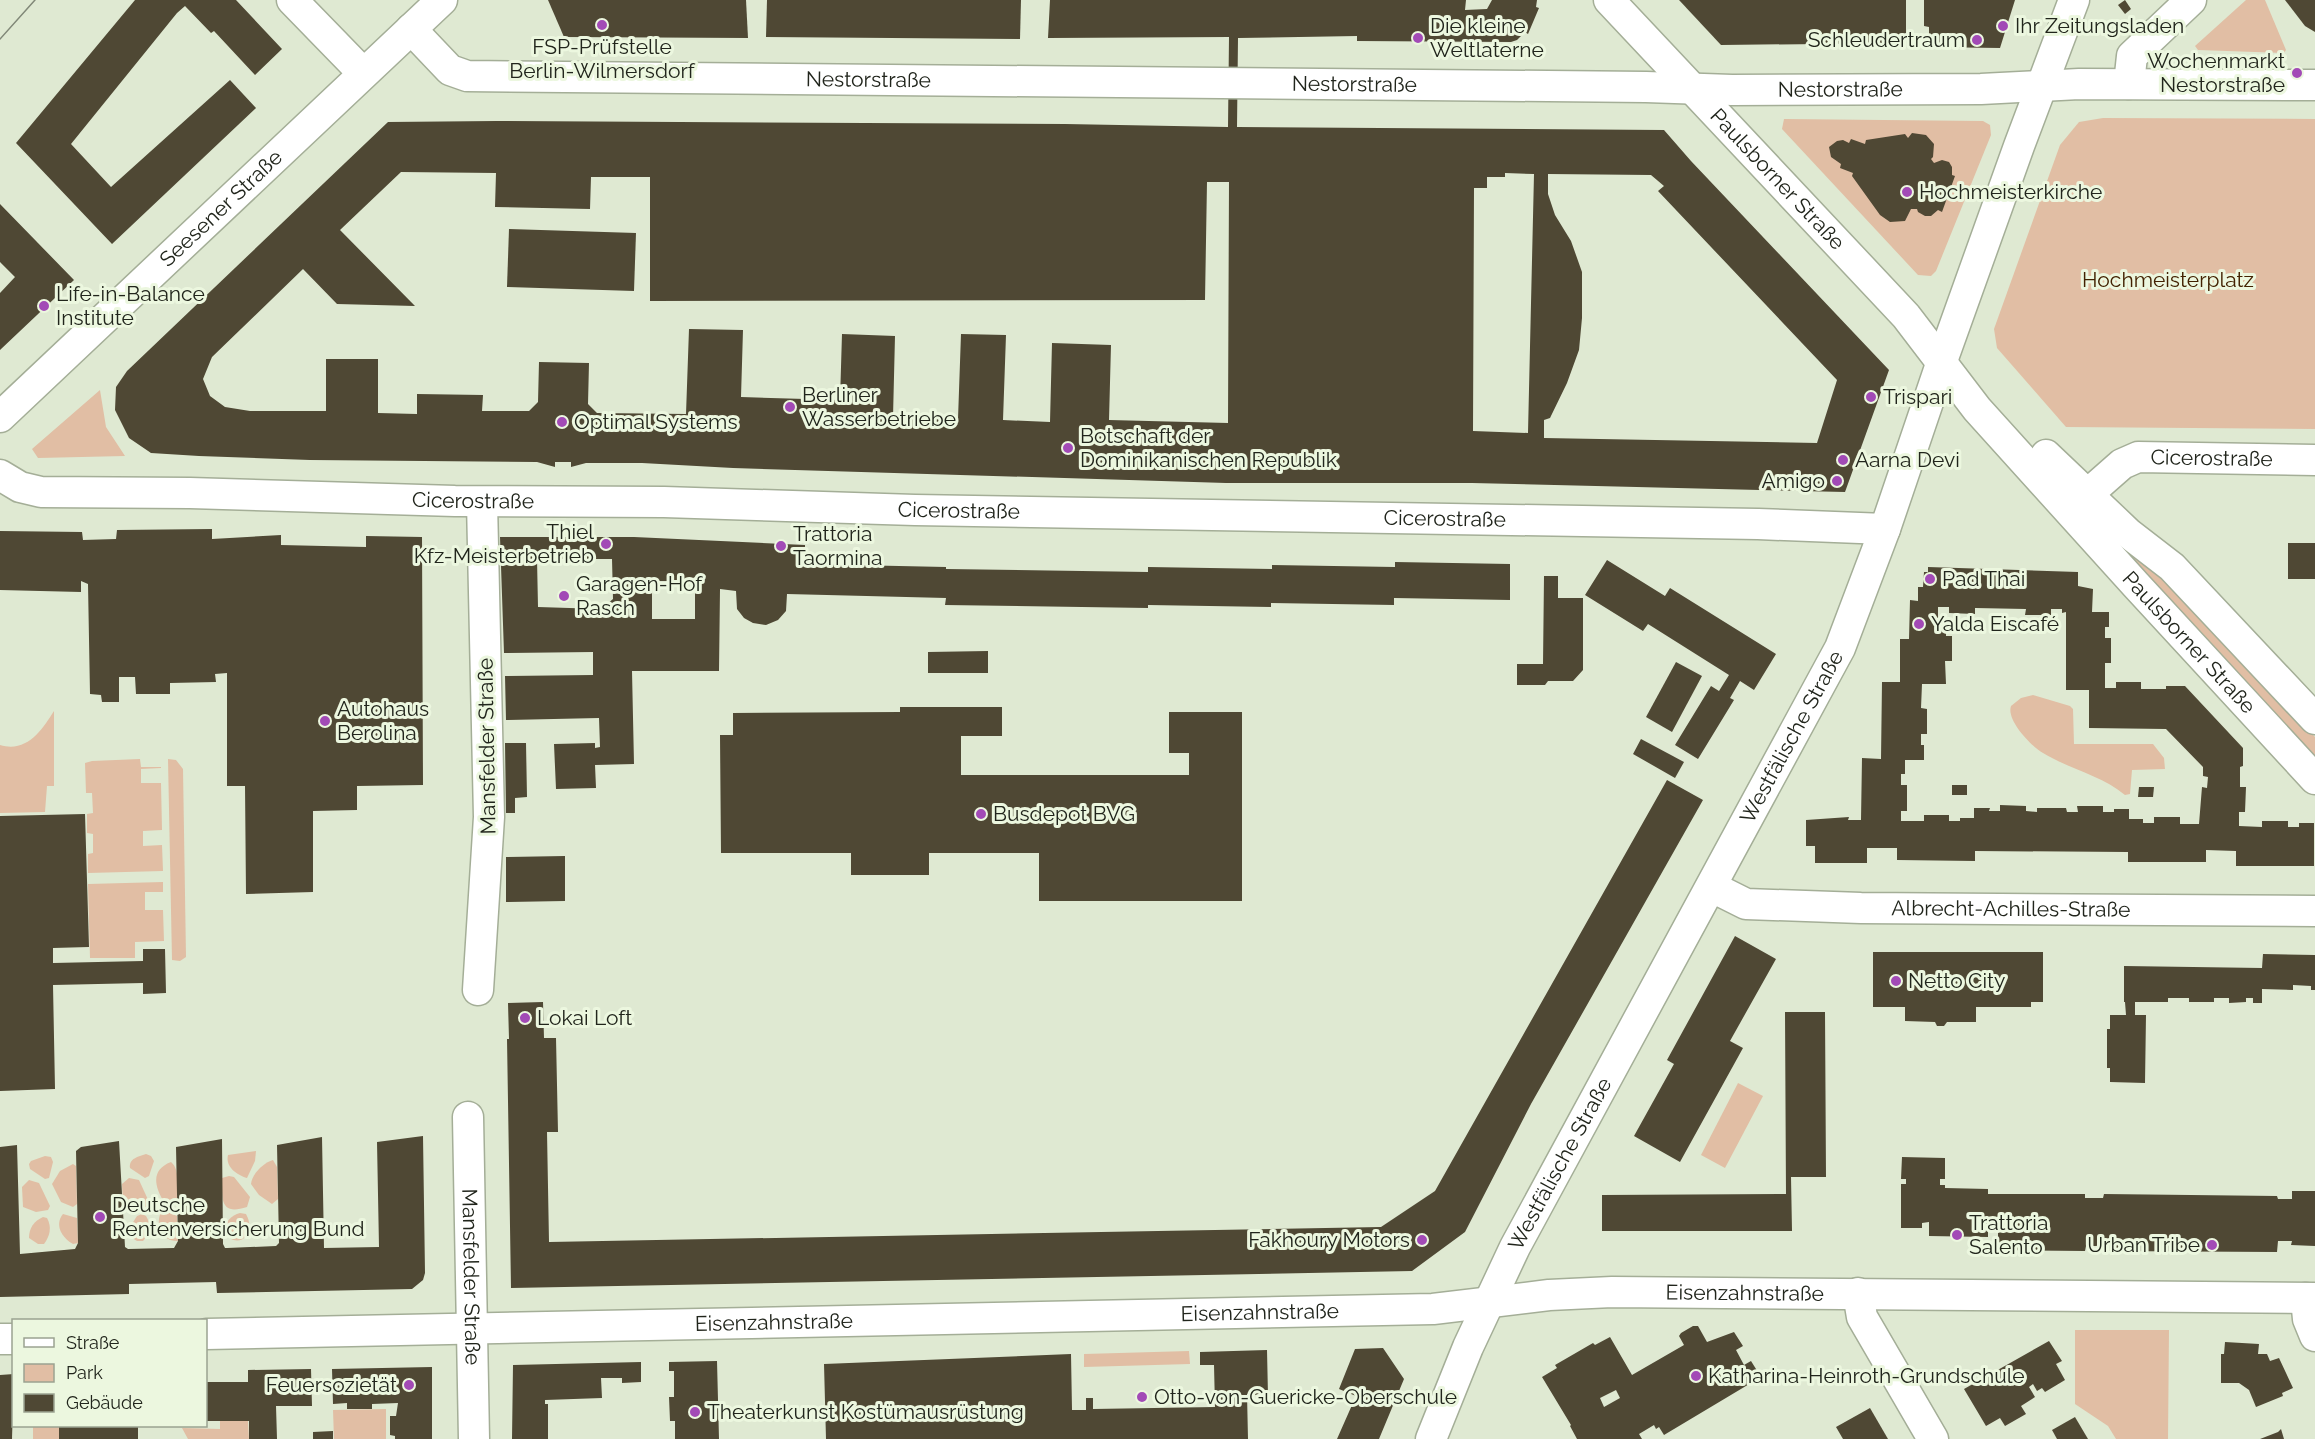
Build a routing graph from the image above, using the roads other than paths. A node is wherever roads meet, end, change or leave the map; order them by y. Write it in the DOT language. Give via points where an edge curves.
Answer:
graph roads {
  1 [pos="292,0"];
  2 [pos="442,0"];
  3 [pos="1609,0"];
  4 [pos="2074,0"];
  5 [pos="2191,0"];
  6 [pos="411,29"];
  7 [pos="363,74"];
  8 [pos="2129,84"];
  9 [pos="2315,85"];
  10 [pos="2043,86"];
  11 [pos="1692,89"];
  12 [pos="1942,361"];
  13 [pos="0,417"];
  14 [pos="2315,459"];
  15 [pos="0,475"];
  16 [pos="2075,499"];
  17 [pos="482,502"];
  18 [pos="1885,529"];
  19 [pos="2315,719"];
  20 [pos="2315,779"];
  21 [pos="1712,887"];
  22 [pos="2315,911"];
  23 [pos="478,990"];
  24 [pos="468,1117"];
  25 [pos="1858,1293"];
  26 [pos="2311,1298"];
  27 [pos="1488,1303"];
  28 [pos="472,1328"];
  29 [pos="207,1335"];
  30 [pos="2315,1336"];
  31 [pos="474,1439"];
  32 [pos="1431,1439"];
  33 [pos="1933,1439"];
  1 -- 7 [label="street"];
  2 -- 6 [label="street, Seesener Straße"];
  3 -- 11 [label="street, Paulsborner Straße"];
  4 -- 10 [label="street, Westfälische Straße"];
  5 -- 8 [label="street" via="2132,57"];
  6 -- 7 [label="street, Seesener Straße"];
  6 -- 11 [label="street, Nestorstraße" via="450,70 467,76"];
  7 -- 13 [label="street, Seesener Straße"];
  8 -- 9 [label="street, Nestorstraße"];
  8 -- 10 [label="street, Nestorstraße"];
  10 -- 11 [label="street, Nestorstraße"];
  10 -- 12 [label="street, Westfälische Straße"];
  11 -- 12 [label="street, Paulsborner Straße" via="1906,316"];
  12 -- 16 [label="street, Paulsborner Straße" via="1977,409"];
  12 -- 18 [label="street, Westfälische Straße"];
  14 -- 16 [label="street, Cicerostraße" via="2138,457 2122,464"];
  15 -- 17 [label="street, Cicerostraße" via="20,487 41,492"];
  16 -- 19 [label="street, Paulsborner Straße" via="2172,567"];
  16 -- 20 [label="street, Paulsborner Straße" via="2136,585"];
  17 -- 18 [label="street, Cicerostraße" via="664,502"];
  17 -- 23 [label="street, Mansfelder Straße" via="489,817"];
  18 -- 21 [label="street, Westfälische Straße" via="1840,648"];
  21 -- 22 [label="street, Albrecht-Achilles-Straße" via="1746,904"];
  21 -- 27 [label="street, Westfälische Straße"];
  24 -- 28 [label="street, Mansfelder Straße"];
  25 -- 26 [label="street, Eisenzahnstraße"];
  25 -- 27 [label="street, Eisenzahnstraße" via="1612,1292"];
  25 -- 33 [label="street" via="1862,1317"];
  26 -- 30 [label="street" via="2308,1319"];
  27 -- 28 [label="street, Eisenzahnstraße" via="1413,1309"];
  27 -- 32 [label="street, Westfälische Straße"];
  28 -- 29 [label="street, Eisenzahnstraße"];
  28 -- 31 [label="street, Mansfelder Straße"];
}
